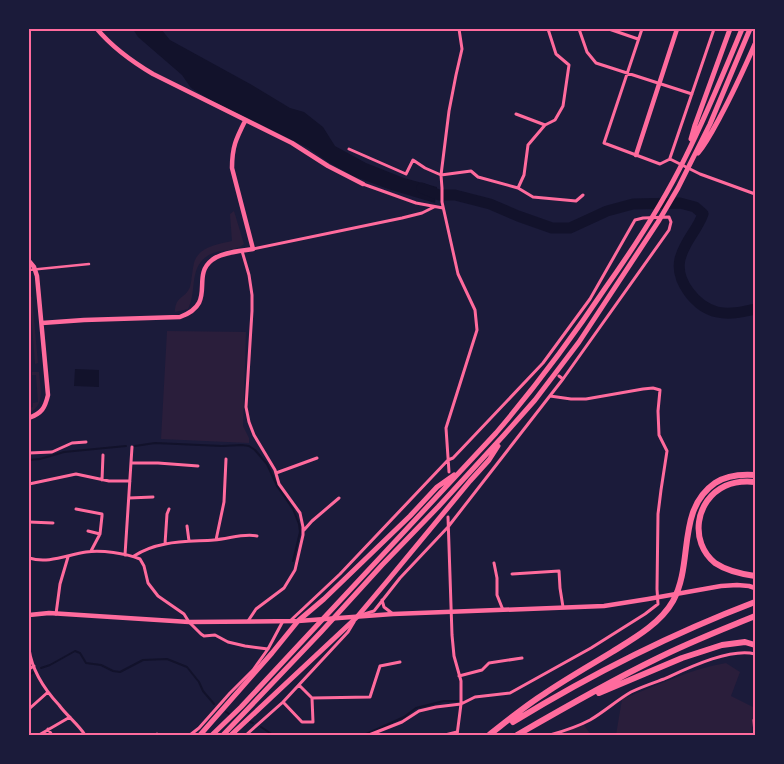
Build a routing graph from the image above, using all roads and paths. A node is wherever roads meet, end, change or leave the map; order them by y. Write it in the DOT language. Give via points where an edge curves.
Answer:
graph roads {
  1 [pos="97,29"];
  2 [pos="459,29"];
  3 [pos="548,29"];
  4 [pos="579,29"];
  5 [pos="609,29"];
  6 [pos="642,29"];
  7 [pos="677,29"];
  8 [pos="714,29"];
  9 [pos="730,29"];
  10 [pos="742,29"];
  11 [pos="750,29"];
  12 [pos="638,39"];
  13 [pos="755,44"];
  14 [pos="627,73"];
  15 [pos="660,83"];
  16 [pos="692,94"];
  17 [pos="516,114"];
  18 [pos="245,120"];
  19 [pos="545,125"];
  20 [pos="349,149"];
  21 [pos="689,149"];
  22 [pos="636,155"];
  23 [pos="672,159"];
  24 [pos="693,159"];
  25 [pos="441,175"];
  26 [pos="363,184"];
  27 [pos="518,188"];
  28 [pos="755,194"];
  29 [pos="583,195"];
  30 [pos="434,207"];
  31 [pos="443,208"];
  32 [pos="253,249"];
  33 [pos="242,251"];
  34 [pos="29,261"];
  35 [pos="89,264"];
  36 [pos="29,270"];
  37 [pos="42,323"];
  38 [pos="559,376"];
  39 [pos="563,379"];
  40 [pos="550,396"];
  41 [pos="29,418"];
  42 [pos="504,435"];
  43 [pos="86,442"];
  44 [pos="132,447"];
  45 [pos="29,453"];
  46 [pos="104,456"];
  47 [pos="317,458"];
  48 [pos="226,459"];
  49 [pos="448,460"];
  50 [pos="131,463"];
  51 [pos="198,466"];
  52 [pos="463,468"];
  53 [pos="449,472"];
  54 [pos="276,473"];
  55 [pos="755,475"];
  56 [pos="102,480"];
  57 [pos="130,481"];
  58 [pos="755,482"];
  59 [pos="29,484"];
  60 [pos="129,498"];
  61 [pos="153,498"];
  62 [pos="339,498"];
  63 [pos="76,509"];
  64 [pos="169,509"];
  65 [pos="448,517"];
  66 [pos="29,522"];
  67 [pos="53,523"];
  68 [pos="187,526"];
  69 [pos="448,527"];
  70 [pos="88,531"];
  71 [pos="303,531"];
  72 [pos="100,534"];
  73 [pos="257,536"];
  74 [pos="216,540"];
  75 [pos="189,541"];
  76 [pos="164,544"];
  77 [pos="91,552"];
  78 [pos="125,555"];
  79 [pos="134,556"];
  80 [pos="68,557"];
  81 [pos="29,558"];
  82 [pos="494,563"];
  83 [pos="512,574"];
  84 [pos="755,576"];
  85 [pos="755,588"];
  86 [pos="658,597"];
  87 [pos="382,600"];
  88 [pos="755,602"];
  89 [pos="563,607"];
  90 [pos="503,610"];
  91 [pos="451,612"];
  92 [pos="56,614"];
  93 [pos="393,614"];
  94 [pos="29,615"];
  95 [pos="755,616"];
  96 [pos="357,617"];
  97 [pos="282,621"];
  98 [pos="290,621"];
  99 [pos="298,621"];
  100 [pos="189,622"];
  101 [pos="248,622"];
  102 [pos="755,645"];
  103 [pos="268,649"];
  104 [pos="29,650"];
  105 [pos="755,654"];
  106 [pos="522,658"];
  107 [pos="400,662"];
  108 [pos="34,666"];
  109 [pos="29,668"];
  110 [pos="460,676"];
  111 [pos="299,685"];
  112 [pos="48,692"];
  113 [pos="312,698"];
  114 [pos="283,702"];
  115 [pos="461,704"];
  116 [pos="568,705"];
  117 [pos="29,709"];
  118 [pos="70,717"];
  119 [pos="754,720"];
  120 [pos="48,729"];
  121 [pos="457,734"];
  122 [pos="39,735"];
  123 [pos="52,735"];
  124 [pos="85,735"];
  125 [pos="190,735"];
  126 [pos="200,735"];
  127 [pos="212,735"];
  128 [pos="223,735"];
  129 [pos="231,735"];
  130 [pos="246,735"];
  131 [pos="369,735"];
  132 [pos="445,735"];
  133 [pos="491,735"];
  134 [pos="517,735"];
  135 [pos="550,735"];
  136 [pos="755,735"];
  1 -- 18 [label="street" via="132,62"];
  2 -- 25 [label="street" via="462,50 449,111"];
  3 -- 19 [label="street" via="556,54 569,66 563,106 555,120"];
  4 -- 14 [label="street" via="587,52 596,63"];
  5 -- 12 [label="street"];
  6 -- 12 [label="street"];
  7 -- 15 [label="street"];
  8 -- 16 [label="street"];
  9 -- 21 [label="main road" via="694,125"];
  10 -- 21 [label="main road"];
  11 -- 24 [label="main road"];
  12 -- 14 [label="street"];
  13 -- 24 [label="main road" via="705,145"];
  14 -- 15 [label="street"];
  14 -- 22 [label="street" via="604,143"];
  15 -- 16 [label="street"];
  15 -- 22 [label="street"];
  16 -- 23 [label="street"];
  17 -- 19 [label="street"];
  18 -- 26 [label="street"];
  18 -- 32 [label="street" via="235,142 232,168"];
  19 -- 27 [label="street" via="528,145 524,175"];
  20 -- 25 [label="street" via="406,174 413,160"];
  21 -- 52 [label="main road" via="648,224 562,351 530,393"];
  22 -- 23 [label="street" via="660,164"];
  23 -- 28 [label="street" via="700,174"];
  24 -- 42 [label="main road" via="658,222 578,342"];
  25 -- 27 [label="street" via="471,171 478,177"];
  25 -- 31 [label="street"];
  26 -- 30 [label="street"];
  27 -- 29 [label="street" via="534,197 576,201"];
  30 -- 31 [label="street"];
  30 -- 32 [label="street" via="402,218"];
  31 -- 49 [label="street" via="458,274 476,310 477,330 446,428"];
  32 -- 33 [label="street"];
  33 -- 37 [label="street" via="210,260 202,276 201,298 197,306 180,317"];
  33 -- 54 [label="street" via="252,295 248,422"];
  34 -- 37 [label="street" via="38,276"];
  35 -- 36 [label="street"];
  37 -- 41 [label="street" via="48,395 44,408"];
  38 -- 39 [label="street"];
  39 -- 40 [label="street"];
  39 -- 49 [label="street" via="669,230 669,218 635,220 590,300 544,364"];
  40 -- 69 [label="street"];
  40 -- 86 [label="street" via="586,399 643,389 660,390 659,435 668,451 658,514"];
  42 -- 96 [label="main road" via="490,460"];
  42 -- 128 [label="main road"];
  43 -- 45 [label="street" via="72,443 52,452"];
  44 -- 50 [label="street"];
  46 -- 56 [label="street"];
  47 -- 54 [label="street"];
  48 -- 74 [label="street" via="224,502"];
  49 -- 53 [label="street"];
  49 -- 98 [label="street" via="340,574"];
  50 -- 51 [label="street"];
  50 -- 57 [label="street"];
  52 -- 99 [label="main road" via="437,488"];
  52 -- 127 [label="main road"];
  54 -- 71 [label="street" via="300,513"];
  55 -- 133 [label="highway" via="739,474 719,481 696,504 680,585 663,615 636,637 543,694"];
  56 -- 57 [label="street"];
  56 -- 59 [label="street" via="76,474"];
  57 -- 60 [label="street"];
  58 -- 84 [label="highway" via="726,486 711,496 698,525 701,543 716,563 733,572"];
  60 -- 61 [label="street"];
  60 -- 78 [label="street"];
  62 -- 71 [label="street"];
  63 -- 72 [label="street" via="102,514"];
  64 -- 76 [label="street"];
  65 -- 69 [label="street"];
  66 -- 67 [label="street"];
  68 -- 75 [label="street"];
  69 -- 87 [label="street"];
  69 -- 91 [label="street"];
  70 -- 72 [label="street"];
  71 -- 101 [label="street" via="295,570 288,582 256,609"];
  72 -- 77 [label="street"];
  73 -- 74 [label="street"];
  74 -- 75 [label="street"];
  75 -- 76 [label="street"];
  76 -- 79 [label="street"];
  77 -- 78 [label="street"];
  77 -- 80 [label="street"];
  78 -- 79 [label="street"];
  79 -- 100 [label="street" via="140,559 148,584 158,596 184,614"];
  80 -- 81 [label="street" via="40,561"];
  80 -- 92 [label="street"];
  82 -- 90 [label="street" via="497,595"];
  83 -- 89 [label="street" via="559,571"];
  85 -- 86 [label="street" via="721,586"];
  86 -- 89 [label="street" via="604,606"];
  86 -- 115 [label="street" via="658,604 645,614 543,676 510,692"];
  87 -- 93 [label="street" via="384,607"];
  87 -- 96 [label="street" via="374,611"];
  88 -- 133 [label="highway" via="607,668"];
  89 -- 90 [label="street"];
  90 -- 91 [label="street"];
  91 -- 93 [label="street"];
  91 -- 110 [label="street"];
  92 -- 94 [label="street"];
  92 -- 100 [label="street"];
  93 -- 96 [label="street"];
  95 -- 116 [label="highway" via="655,659"];
  96 -- 99 [label="street"];
  96 -- 111 [label="street" via="348,632"];
  96 -- 129 [label="main road"];
  97 -- 98 [label="street"];
  97 -- 101 [label="street"];
  97 -- 103 [label="street"];
  98 -- 99 [label="street"];
  99 -- 126 [label="main road"];
  100 -- 101 [label="street"];
  100 -- 103 [label="street" via="204,636"];
  102 -- 116 [label="highway" via="745,642 722,645"];
  103 -- 125 [label="street" via="253,670"];
  104 -- 108 [label="street"];
  105 -- 135 [label="street" via="737,653 685,670 632,692 571,730"];
  106 -- 110 [label="street" via="489,663 482,670"];
  107 -- 113 [label="street" via="380,666 370,696"];
  108 -- 109 [label="street"];
  108 -- 112 [label="street"];
  110 -- 115 [label="street"];
  111 -- 113 [label="street"];
  111 -- 114 [label="street"];
  112 -- 117 [label="street"];
  112 -- 118 [label="street"];
  113 -- 114 [label="street" via="312,722 302,722"];
  114 -- 130 [label="street"];
  115 -- 121 [label="street"];
  115 -- 131 [label="street" via="419,711 402,722"];
  116 -- 134 [label="highway"];
  118 -- 120 [label="street"];
  118 -- 124 [label="street"];
  119 -- 136 [label="street"];
  120 -- 122 [label="street"];
  120 -- 123 [label="street"];
  121 -- 132 [label="street"];
}
